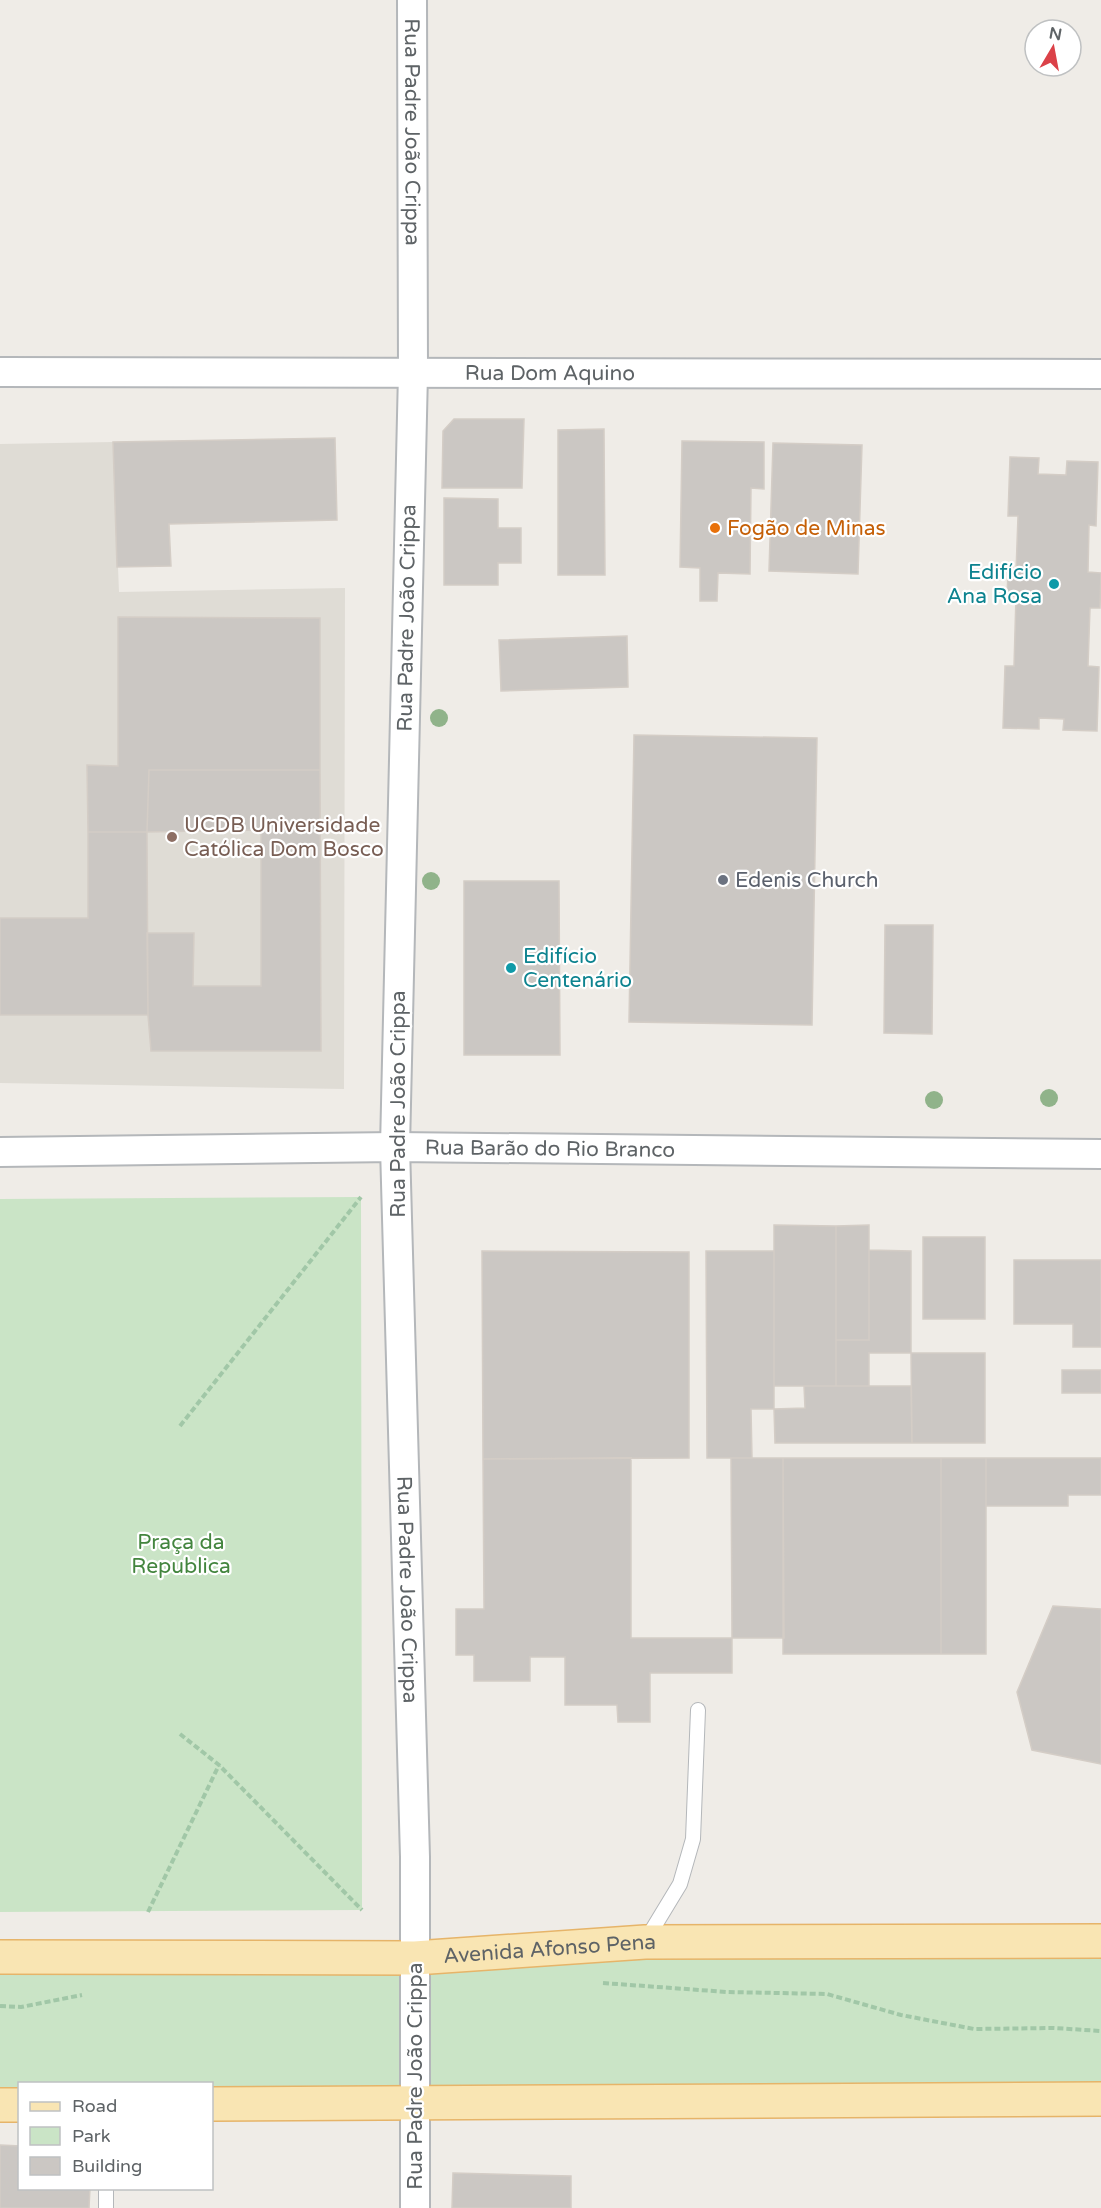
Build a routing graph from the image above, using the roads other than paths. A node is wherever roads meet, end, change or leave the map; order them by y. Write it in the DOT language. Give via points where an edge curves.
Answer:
graph roads {
  1 [pos="412,0"];
  2 [pos="0,372"];
  3 [pos="413,373"];
  4 [pos="1101,374"];
  5 [pos="395,1147"];
  6 [pos="0,1152"];
  7 [pos="1101,1154"];
  8 [pos="698,1710"];
  9 [pos="1101,1941"];
  10 [pos="645,1942"];
  11 [pos="0,1957"];
  12 [pos="415,1958"];
  13 [pos="1101,2099"];
  14 [pos="213,2104"];
  15 [pos="415,2104"];
  16 [pos="0,2105"];
  17 [pos="18,2105"];
  18 [pos="106,2190"];
  19 [pos="106,2208"];
  20 [pos="415,2208"];
  1 -- 3 [label="street, Rua Padre João Crippa"];
  2 -- 3 [label="street, Rua Dom Aquino"];
  3 -- 4 [label="street, Rua Dom Aquino"];
  3 -- 5 [label="street, Rua Padre João Crippa"];
  5 -- 6 [label="street, Rua Barão do Rio Branco"];
  5 -- 7 [label="street, Rua Barão do Rio Branco"];
  5 -- 12 [label="street, Rua Padre João Crippa"];
  8 -- 10 [label="lane" via="693,1839 680,1884"];
  9 -- 10 [label="main road, Avenida Afonso Pena"];
  10 -- 12 [label="main road, Avenida Afonso Pena"];
  11 -- 12 [label="main road, Avenida Afonso Pena"];
  12 -- 15 [label="street, Rua Padre João Crippa"];
  13 -- 15 [label="main road"];
  14 -- 15 [label="main road"];
  15 -- 20 [label="street, Rua Padre João Crippa"];
  16 -- 17 [label="main road"];
  18 -- 19 [label="lane"];
}
